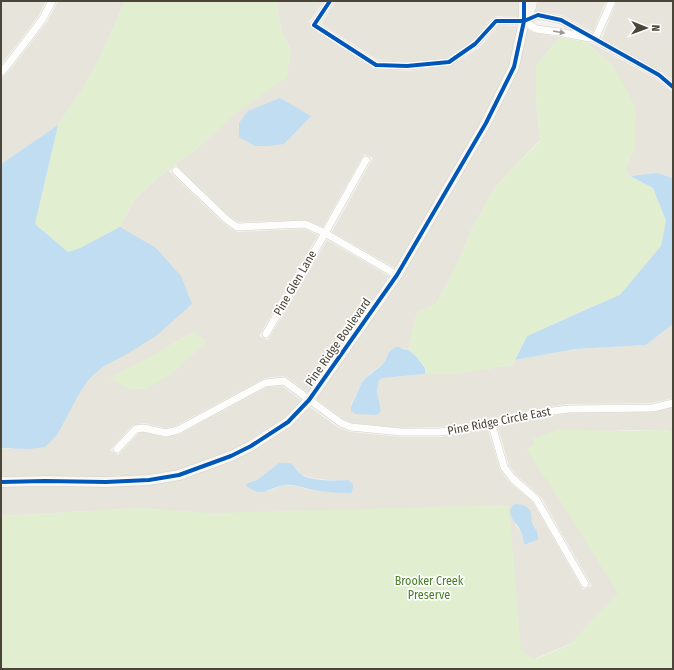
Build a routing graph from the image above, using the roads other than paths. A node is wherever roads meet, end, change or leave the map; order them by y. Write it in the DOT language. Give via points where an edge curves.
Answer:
graph roads {
  1 [pos="52,1"];
  2 [pos="330,1"];
  3 [pos="524,1"];
  4 [pos="532,1"];
  5 [pos="612,1"];
  6 [pos="524,21"];
  7 [pos="595,40"];
  8 [pos="1,72"];
  9 [pos="673,87"];
  10 [pos="366,160"];
  11 [pos="176,171"];
  12 [pos="325,233"];
  13 [pos="397,274"];
  14 [pos="266,334"];
  15 [pos="309,400"];
  16 [pos="673,403"];
  17 [pos="492,425"];
  18 [pos="117,449"];
  19 [pos="1,482"];
  20 [pos="585,584"];
  1 -- 8 [label="street" via="42,20"];
  2 -- 6 [label="street" via="314,25 376,65 407,66 449,62 475,44 496,21"];
  3 -- 6 [label="street, Pine Ridge Boulevard"];
  4 -- 6 [label="street, Pine Ridge Boulevard"];
  5 -- 7 [label="street"];
  6 -- 7 [label="street, one-way" via="536,29"];
  6 -- 7 [label="street" via="538,16 561,20"];
  6 -- 13 [label="street, Pine Ridge Boulevard" via="514,68 486,123"];
  7 -- 9 [label="street" via="659,75"];
  10 -- 12 [label="street, Pine Glen Lane"];
  11 -- 12 [label="street" via="237,227 305,224"];
  12 -- 13 [label="street"];
  12 -- 14 [label="street, Pine Glen Lane"];
  13 -- 15 [label="street, Pine Ridge Boulevard"];
  15 -- 17 [label="street, Pine Ridge Circle East" via="341,423 351,427 400,432 440,432"];
  15 -- 18 [label="street, Pine Ridge Circle East" via="284,381 265,383 178,430 166,433 136,429"];
  15 -- 19 [label="street, Pine Ridge Boulevard" via="288,422 251,446 231,456 179,474 149,480 106,482"];
  16 -- 17 [label="street, Pine Ridge Circle East" via="652,408 569,409 536,413"];
  17 -- 20 [label="street" via="504,467 513,479 536,498"];
}
